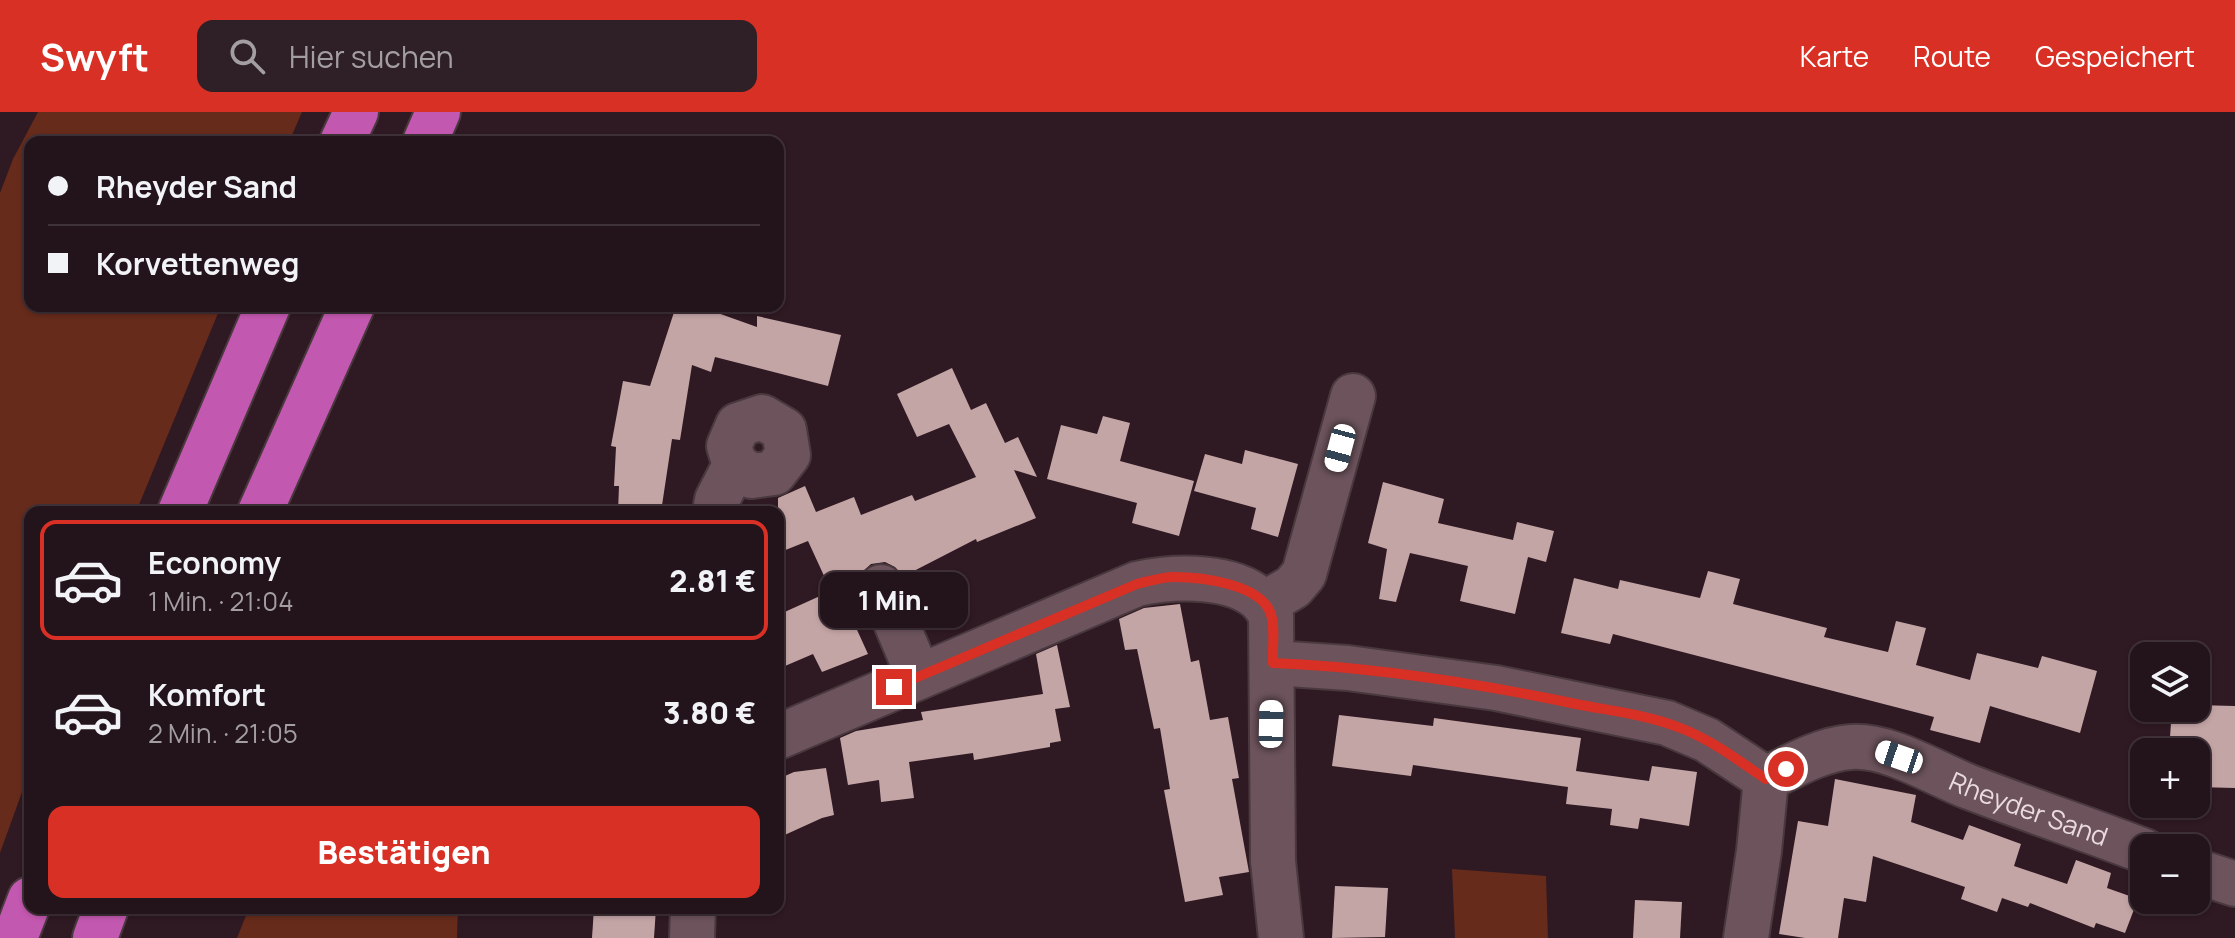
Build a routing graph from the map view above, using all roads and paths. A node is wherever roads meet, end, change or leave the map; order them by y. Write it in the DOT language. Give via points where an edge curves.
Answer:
graph roads {
  1 [pos="356,112"];
  2 [pos="438,112"];
  3 [pos="345,136"];
  4 [pos="428,136"];
  5 [pos="265,312"];
  6 [pos="349,312"];
  7 [pos="1353,396"];
  8 [pos="735,465"];
  9 [pos="183,506"];
  10 [pos="263,506"];
  11 [pos="716,506"];
  12 [pos="881,587"];
  13 [pos="1264,604"];
  14 [pos="1273,663"];
  15 [pos="919,677"];
  16 [pos="784,734"];
  17 [pos="1766,779"];
  18 [pos="2130,846"];
  19 [pos="2210,876"];
  20 [pos="2235,884"];
  21 [pos="24,914"];
  22 [pos="104,914"];
  23 [pos="693,914"];
  24 [pos="15,938"];
  25 [pos="95,938"];
  26 [pos="692,938"];
  27 [pos="1281,938"];
  28 [pos="1746,938"];
  1 -- 3 [label="highway"];
  2 -- 4 [label="highway"];
  5 -- 9 [label="highway"];
  6 -- 10 [label="highway"];
  7 -- 13 [label="street" via="1304,574"];
  8 -- 11 [label="street"];
  12 -- 15 [label="street"];
  13 -- 14 [label="street" via="1271,615"];
  13 -- 15 [label="street" via="1252,592 1232,585 1188,577 1158,579 1042,622"];
  14 -- 17 [label="street" via="1496,688 1667,723 1707,740"];
  14 -- 27 [label="street" via="1273,848"];
  15 -- 16 [label="street"];
  17 -- 18 [label="street, Rheyder Sand" via="1819,755 1863,747"];
  17 -- 28 [label="street"];
  19 -- 20 [label="street"];
  21 -- 24 [label="highway"];
  22 -- 25 [label="highway"];
  23 -- 26 [label="street"];
}
